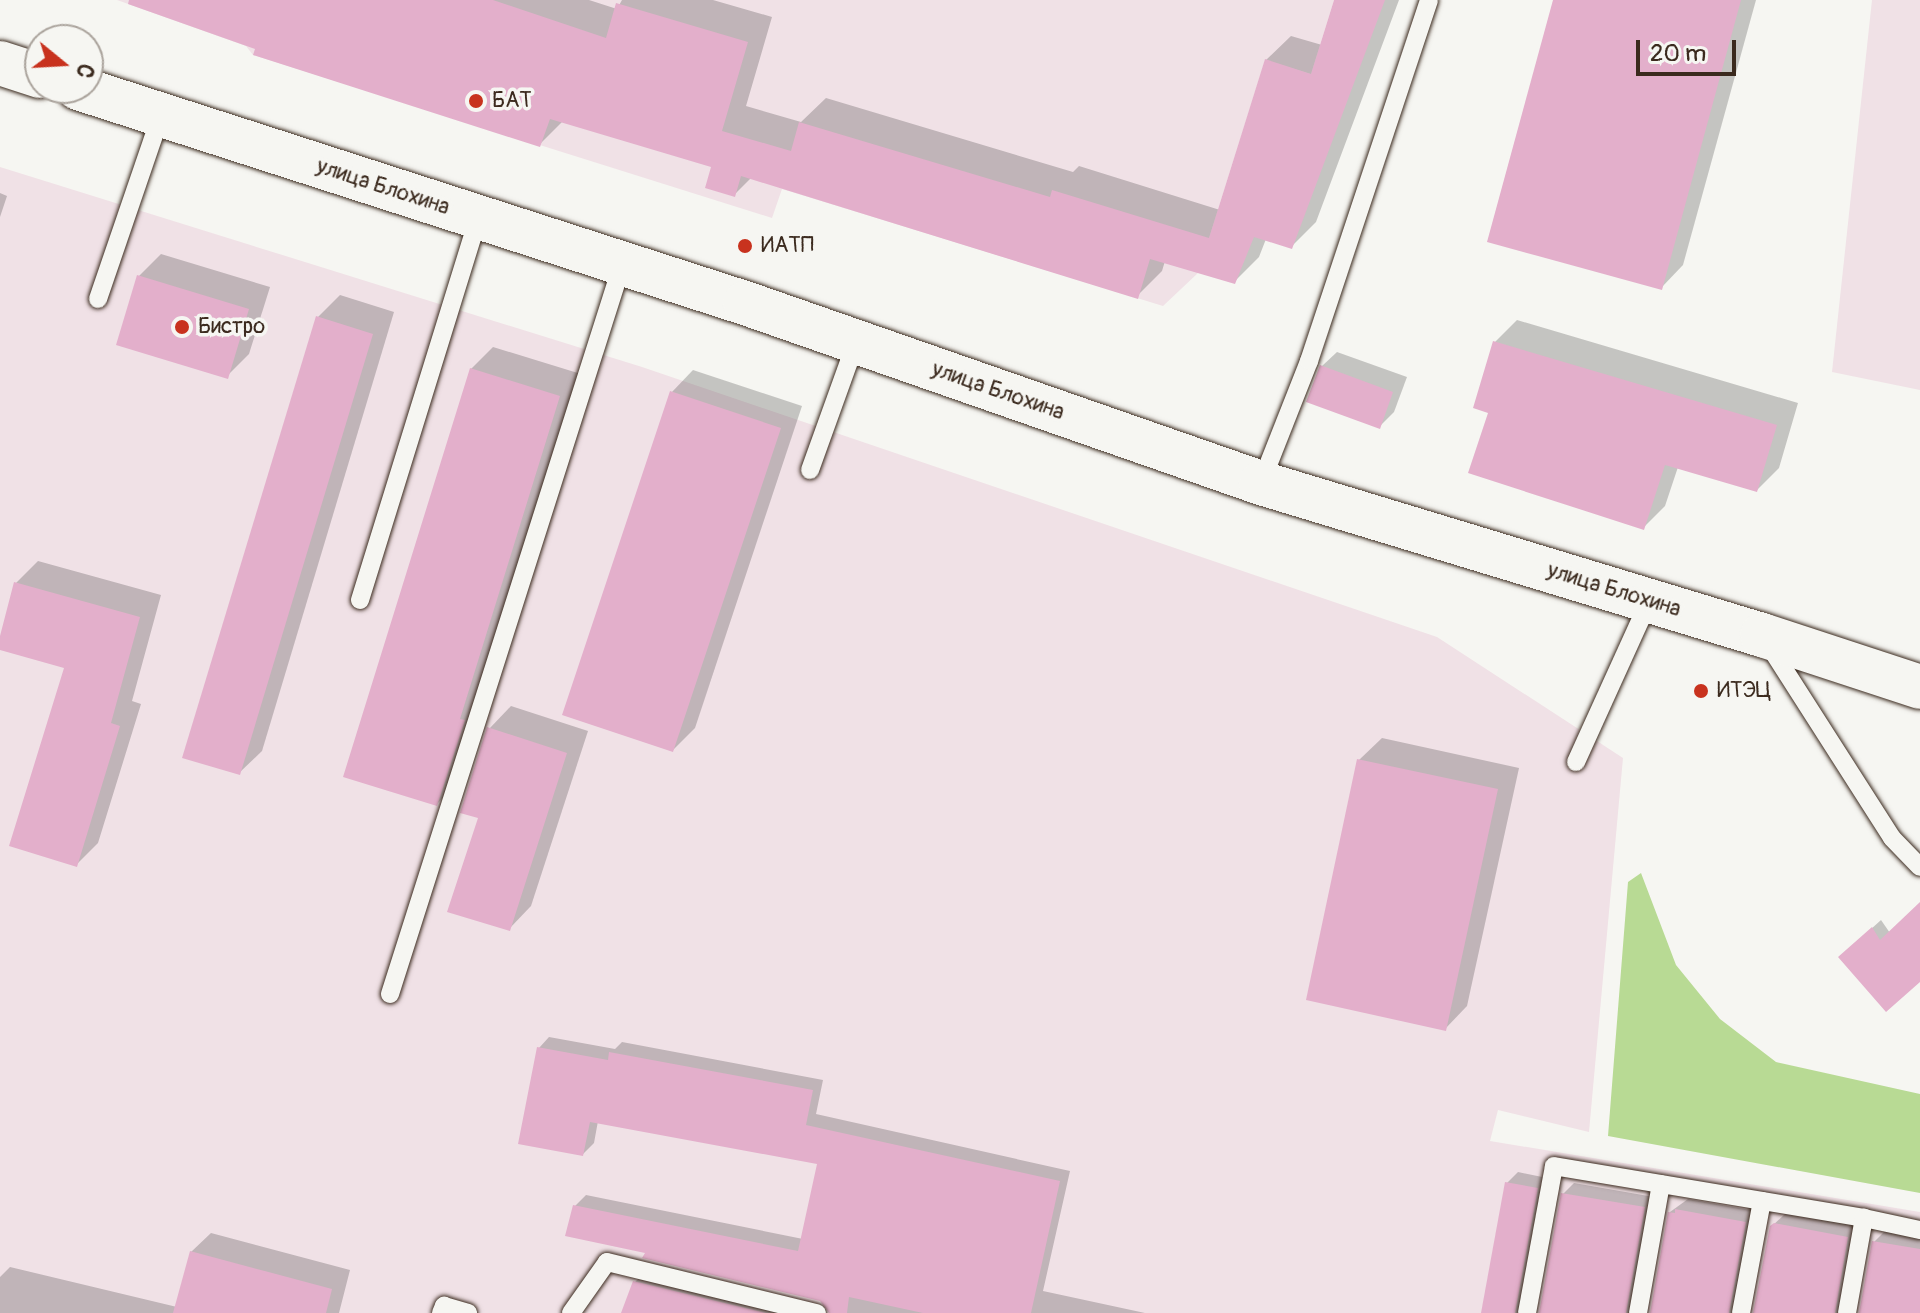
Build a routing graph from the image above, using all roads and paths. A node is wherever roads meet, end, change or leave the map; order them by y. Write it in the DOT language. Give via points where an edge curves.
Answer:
graph roads {
  1 [pos="1429,0"];
  2 [pos="0,63"];
  3 [pos="24,71"];
  4 [pos="104,96"];
  5 [pos="161,115"];
  6 [pos="478,218"];
  7 [pos="622,265"];
  8 [pos="98,299"];
  9 [pos="856,342"];
  10 [pos="810,470"];
  11 [pos="1261,483"];
  12 [pos="360,600"];
  13 [pos="1649,601"];
  14 [pos="1762,635"];
  15 [pos="1920,687"];
  16 [pos="1576,762"];
  17 [pos="1920,867"];
  18 [pos="390,994"];
  19 [pos="1661,1184"];
  20 [pos="1762,1201"];
  21 [pos="1864,1218"];
  22 [pos="1920,1230"];
  23 [pos="441,1313"];
  24 [pos="468,1313"];
  25 [pos="571,1313"];
  26 [pos="817,1313"];
  27 [pos="1527,1313"];
  28 [pos="1638,1313"];
  29 [pos="1741,1313"];
  30 [pos="1847,1313"];
  1 -- 11 [label="lane" via="1309,361"];
  2 -- 3 [label="street"];
  4 -- 5 [label="street, улица Блохина"];
  5 -- 6 [label="street, улица Блохина"];
  5 -- 8 [label="lane"];
  6 -- 7 [label="street, улица Блохина"];
  6 -- 12 [label="lane"];
  7 -- 9 [label="street, улица Блохина"];
  7 -- 18 [label="lane"];
  9 -- 10 [label="lane"];
  9 -- 11 [label="street, улица Блохина"];
  11 -- 13 [label="street, улица Блохина"];
  13 -- 14 [label="street, улица Блохина"];
  13 -- 16 [label="lane"];
  14 -- 15 [label="street, улица Блохина"];
  14 -- 17 [label="lane" via="1892,838"];
  19 -- 20 [label="lane"];
  19 -- 27 [label="lane" via="1554,1166"];
  19 -- 28 [label="lane"];
  20 -- 21 [label="lane"];
  20 -- 29 [label="lane"];
  21 -- 22 [label="lane"];
  21 -- 30 [label="lane"];
  23 -- 24 [label="lane" via="444,1306"];
  25 -- 26 [label="lane" via="607,1262"];
}
